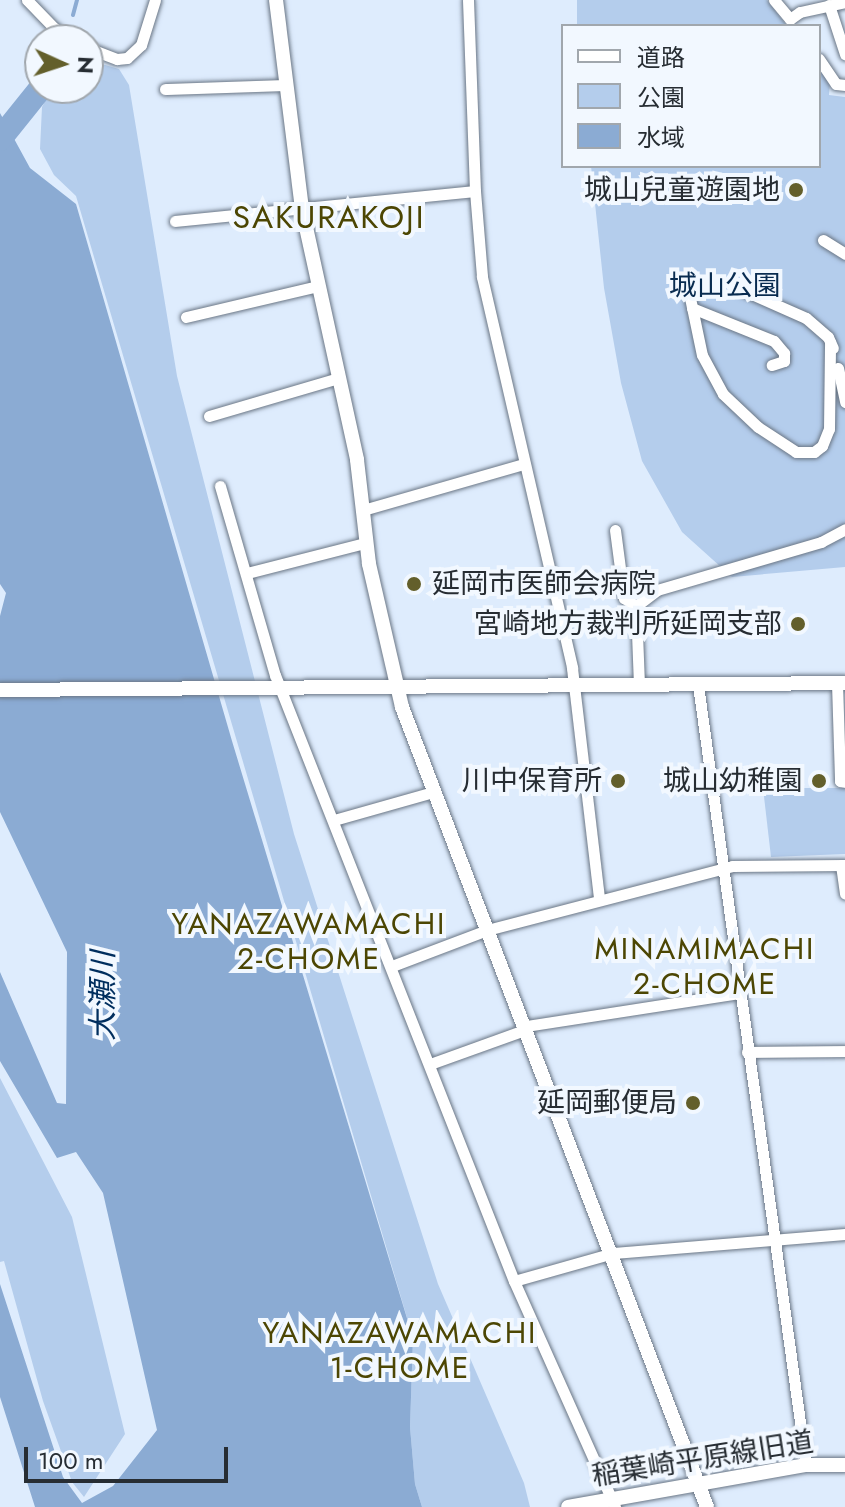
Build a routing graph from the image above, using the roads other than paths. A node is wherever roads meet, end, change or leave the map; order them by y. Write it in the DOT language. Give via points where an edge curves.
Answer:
graph roads {
  1 [pos="27,0"];
  2 [pos="155,0"];
  3 [pos="276,0"];
  4 [pos="468,0"];
  5 [pos="774,0"];
  6 [pos="845,2"];
  7 [pos="829,5"];
  8 [pos="793,22"];
  9 [pos="50,24"];
  10 [pos="104,54"];
  11 [pos="845,54"];
  12 [pos="821,62"];
  13 [pos="287,85"];
  14 [pos="845,85"];
  15 [pos="165,89"];
  16 [pos="475,191"];
  17 [pos="302,209"];
  18 [pos="175,221"];
  19 [pos="823,240"];
  20 [pos="845,254"];
  21 [pos="318,286"];
  22 [pos="738,288"];
  23 [pos="689,293"];
  24 [pos="692,308"];
  25 [pos="186,317"];
  26 [pos="830,342"];
  27 [pos="772,365"];
  28 [pos="338,378"];
  29 [pos="845,402"];
  30 [pos="209,416"];
  31 [pos="523,464"];
  32 [pos="220,486"];
  33 [pos="363,510"];
  34 [pos="845,529"];
  35 [pos="615,530"];
  36 [pos="365,543"];
  37 [pos="247,573"];
  38 [pos="636,606"];
  39 [pos="841,683"];
  40 [pos="574,684"];
  41 [pos="639,685"];
  42 [pos="698,685"];
  43 [pos="281,688"];
  44 [pos="399,689"];
  45 [pos="0,690"];
  46 [pos="845,782"];
  47 [pos="433,792"];
  48 [pos="334,820"];
  49 [pos="843,865"];
  50 [pos="722,869"];
  51 [pos="845,894"];
  52 [pos="599,899"];
  53 [pos="487,930"];
  54 [pos="392,966"];
  55 [pos="738,993"];
  56 [pos="526,1027"];
  57 [pos="845,1051"];
  58 [pos="747,1052"];
  59 [pos="430,1064"];
  60 [pos="845,1234"];
  61 [pos="773,1241"];
  62 [pos="613,1253"];
  63 [pos="514,1281"];
  64 [pos="806,1465"];
  65 [pos="845,1465"];
  66 [pos="699,1486"];
  67 [pos="613,1504"];
  68 [pos="568,1507"];
  69 [pos="707,1507"];
  1 -- 9 [label="street"];
  2 -- 10 [label="street" via="141,45 127,58"];
  3 -- 13 [label="street"];
  4 -- 16 [label="street"];
  5 -- 8 [label="street"];
  6 -- 7 [label="street"];
  7 -- 8 [label="street" via="800,12"];
  7 -- 11 [label="street"];
  12 -- 14 [label="street" via="836,84"];
  13 -- 15 [label="street"];
  13 -- 17 [label="street"];
  16 -- 17 [label="street"];
  16 -- 31 [label="street" via="482,277"];
  17 -- 18 [label="street"];
  17 -- 21 [label="street"];
  19 -- 20 [label="street"];
  21 -- 25 [label="street"];
  21 -- 28 [label="street"];
  22 -- 26 [label="street" via="806,318"];
  23 -- 24 [label="street"];
  24 -- 26 [label="street" via="702,355 723,394 758,427 796,452 814,452 829,429"];
  24 -- 27 [label="street" via="774,341 784,361"];
  26 -- 29 [label="street"];
  28 -- 30 [label="street"];
  28 -- 33 [label="street"];
  31 -- 33 [label="street"];
  31 -- 40 [label="street"];
  32 -- 37 [label="street"];
  33 -- 36 [label="street"];
  34 -- 38 [label="street" via="821,542 657,590"];
  35 -- 38 [label="street" via="624,598"];
  36 -- 37 [label="street"];
  36 -- 44 [label="street"];
  37 -- 43 [label="street"];
  38 -- 41 [label="street"];
  39 -- 42 [label="street"];
  39 -- 46 [label="street" via="840,781"];
  40 -- 41 [label="street"];
  40 -- 44 [label="street"];
  40 -- 52 [label="street"];
  41 -- 42 [label="street"];
  42 -- 50 [label="street"];
  43 -- 44 [label="street"];
  43 -- 45 [label="street"];
  43 -- 48 [label="street"];
  44 -- 47 [label="street"];
  47 -- 48 [label="street"];
  47 -- 53 [label="street"];
  48 -- 54 [label="street"];
  49 -- 50 [label="street"];
  49 -- 51 [label="street"];
  50 -- 52 [label="street"];
  50 -- 55 [label="street"];
  52 -- 53 [label="street"];
  53 -- 54 [label="street"];
  53 -- 56 [label="street"];
  54 -- 59 [label="street"];
  55 -- 56 [label="street"];
  55 -- 58 [label="street"];
  56 -- 59 [label="street"];
  56 -- 62 [label="street"];
  57 -- 58 [label="street"];
  58 -- 61 [label="street"];
  59 -- 63 [label="street"];
  60 -- 61 [label="street"];
  61 -- 62 [label="street"];
  61 -- 64 [label="street"];
  62 -- 63 [label="street"];
  62 -- 66 [label="street"];
  63 -- 67 [label="street"];
  64 -- 65 [label="street, 稲葉崎平原線旧道"];
  64 -- 66 [label="street, 稲葉崎平原線旧道"];
  66 -- 67 [label="street, 稲葉崎平原線旧道"];
  66 -- 69 [label="street"];
  67 -- 68 [label="street, 稲葉崎平原線旧道"];
}
